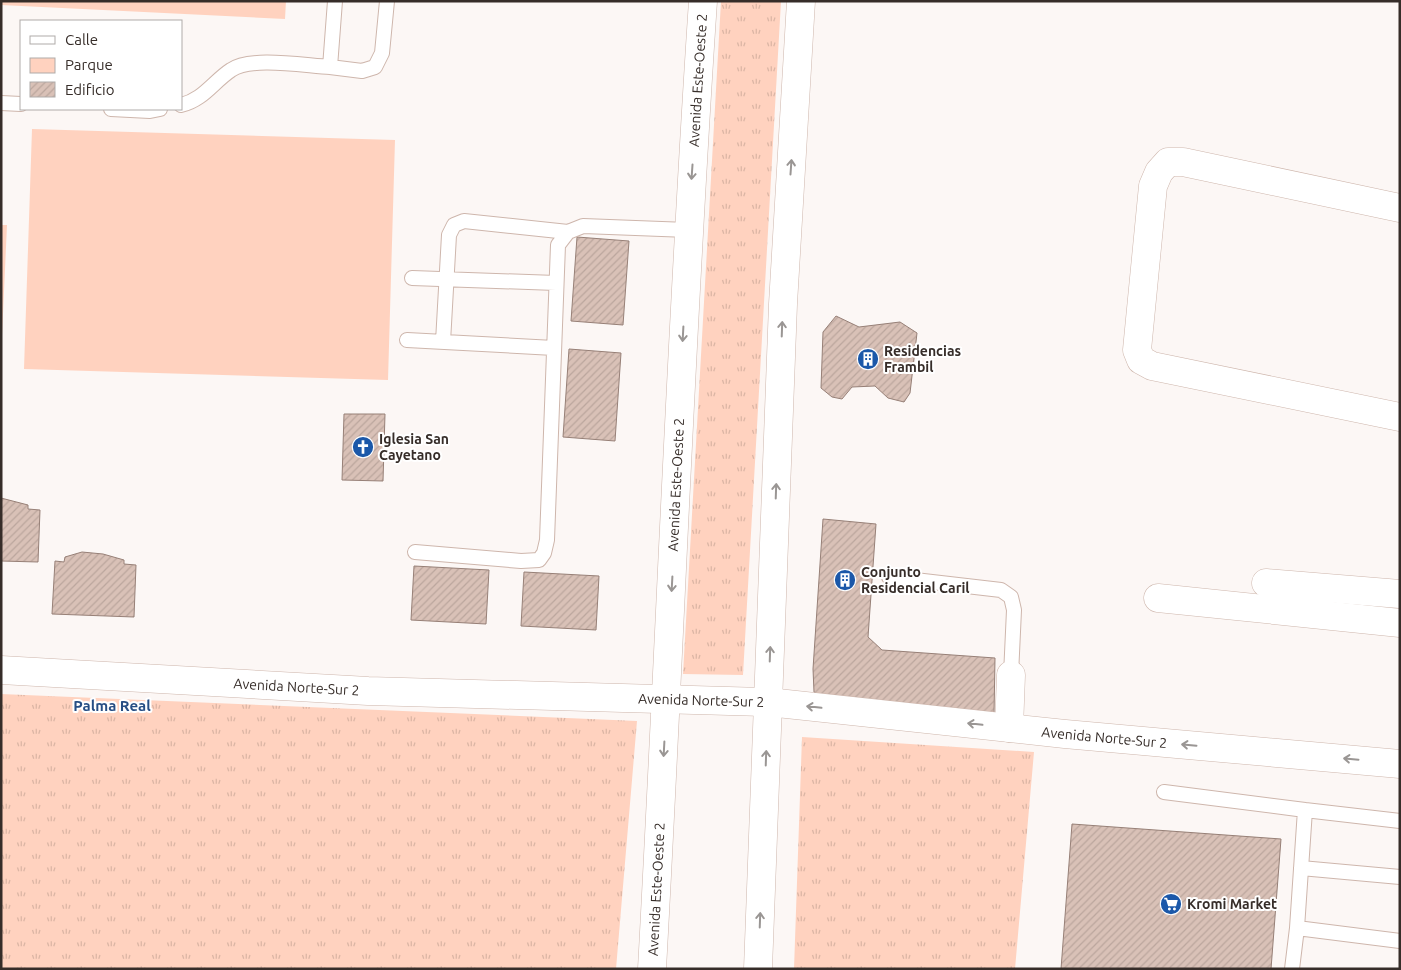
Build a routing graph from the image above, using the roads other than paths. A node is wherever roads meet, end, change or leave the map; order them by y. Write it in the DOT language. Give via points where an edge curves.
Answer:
graph roads {
  1 [pos="335,1"];
  2 [pos="388,1"];
  3 [pos="703,1"];
  4 [pos="801,1"];
  5 [pos="330,67"];
  6 [pos="1,103"];
  7 [pos="20,104"];
  8 [pos="182,105"];
  9 [pos="131,110"];
  10 [pos="155,110"];
  11 [pos="1400,208"];
  12 [pos="688,230"];
  13 [pos="568,232"];
  14 [pos="412,278"];
  15 [pos="448,280"];
  16 [pos="556,283"];
  17 [pos="407,340"];
  18 [pos="443,342"];
  19 [pos="554,348"];
  20 [pos="1400,417"];
  21 [pos="415,552"];
  22 [pos="889,577"];
  23 [pos="1266,583"];
  24 [pos="1400,594"];
  25 [pos="1158,598"];
  26 [pos="1400,623"];
  27 [pos="1,670"];
  28 [pos="1011,675"];
  29 [pos="667,700"];
  30 [pos="768,702"];
  31 [pos="1009,728"];
  32 [pos="1400,764"];
  33 [pos="1164,792"];
  34 [pos="1305,810"];
  35 [pos="1400,821"];
  36 [pos="1301,868"];
  37 [pos="1400,877"];
  38 [pos="1297,928"];
  39 [pos="1400,940"];
  40 [pos="652,969"];
  41 [pos="758,969"];
  42 [pos="1292,969"];
  1 -- 5 [label="lane"];
  2 -- 5 [label="lane" via="382,53 376,67 362,71"];
  3 -- 12 [label="street, Avenida Este-Oeste 2, one-way"];
  30 -- 4 [label="street, one-way" via="783,304"];
  5 -- 8 [label="lane" via="251,63 232,69 194,102"];
  6 -- 7 [label="lane"];
  9 -- 10 [label="lane"];
  11 -- 20 [label="street" via="1183,162 1168,162 1153,186 1137,350 1141,360 1152,366"];
  12 -- 13 [label="lane" via="583,226"];
  12 -- 29 [label="street, Avenida Este-Oeste 2, one-way"];
  13 -- 15 [label="lane" via="464,221 454,225 450,234"];
  13 -- 16 [label="lane" via="558,245"];
  14 -- 15 [label="lane"];
  15 -- 16 [label="lane"];
  15 -- 18 [label="lane"];
  16 -- 19 [label="lane"];
  17 -- 18 [label="lane"];
  18 -- 19 [label="lane"];
  19 -- 21 [label="lane" via="544,553 539,560 520,561"];
  22 -- 28 [label="lane" via="1001,590 1010,597 1014,610"];
  23 -- 24 [label="street"];
  25 -- 26 [label="street"];
  27 -- 29 [label="street, Avenida Norte-Sur 2" via="368,691"];
  28 -- 31 [label="street"];
  29 -- 30 [label="street, Avenida Norte-Sur 2"];
  29 -- 40 [label="street, Avenida Este-Oeste 2, one-way"];
  31 -- 30 [label="street, Avenida Norte-Sur 2, one-way"];
  41 -- 30 [label="street, one-way"];
  32 -- 31 [label="street, Avenida Norte-Sur 2, one-way"];
  33 -- 34 [label="lane"];
  34 -- 35 [label="lane"];
  34 -- 36 [label="lane"];
  36 -- 37 [label="lane"];
  36 -- 38 [label="lane"];
  38 -- 39 [label="lane"];
  38 -- 42 [label="lane"];
}
